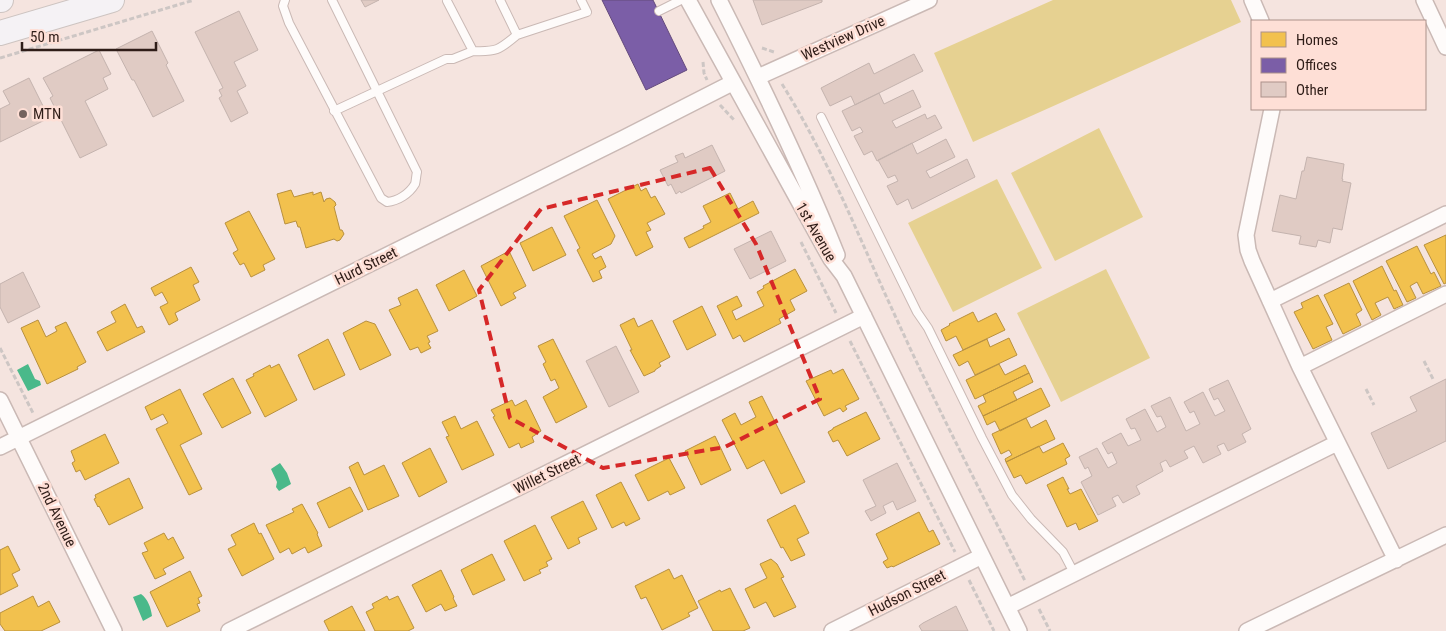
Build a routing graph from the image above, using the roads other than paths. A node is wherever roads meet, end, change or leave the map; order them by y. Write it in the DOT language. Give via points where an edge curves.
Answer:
graph roads {
  1 [pos="112,0"];
  2 [pos="285,0"];
  3 [pos="332,0"];
  4 [pos="447,0"];
  5 [pos="500,0"];
  6 [pos="581,0"];
  7 [pos="681,0"];
  8 [pos="688,0"];
  9 [pos="719,0"];
  10 [pos="929,0"];
  11 [pos="1252,0"];
  12 [pos="1424,0"];
  13 [pos="659,11"];
  14 [pos="1261,20"];
  15 [pos="0,33"];
  16 [pos="517,35"];
  17 [pos="1446,47"];
  18 [pos="473,51"];
  19 [pos="758,77"];
  20 [pos="732,83"];
  21 [pos="377,90"];
  22 [pos="1272,110"];
  23 [pos="334,111"];
  24 [pos="821,117"];
  25 [pos="1446,214"];
  26 [pos="844,276"];
  27 [pos="1446,294"];
  28 [pos="1270,300"];
  29 [pos="864,316"];
  30 [pos="1300,367"];
  31 [pos="0,400"];
  32 [pos="19,438"];
  33 [pos="1337,443"];
  34 [pos="0,447"];
  35 [pos="1446,535"];
  36 [pos="982,556"];
  37 [pos="1396,560"];
  38 [pos="1074,573"];
  39 [pos="1007,607"];
  40 [pos="114,631"];
  41 [pos="229,631"];
  42 [pos="832,631"];
  43 [pos="1019,631"];
  44 [pos="1247,631"];
  1 -- 15 [label="main road"];
  2 -- 23 [label="lane" via="283,6 289,22"];
  3 -- 21 [label="lane"];
  4 -- 18 [label="lane"];
  5 -- 16 [label="lane"];
  6 -- 16 [label="lane" via="587,12"];
  7 -- 13 [label="lane"];
  8 -- 20 [label="street, 1st Avenue"];
  9 -- 19 [label="street, 1st Avenue"];
  10 -- 19 [label="street, Westview Drive"];
  11 -- 14 [label="street"];
  12 -- 17 [label="street"];
  16 -- 18 [label="lane" via="502,48 489,52"];
  18 -- 21 [label="lane" via="446,59"];
  19 -- 26 [label="street, 1st Avenue" via="819,209"];
  20 -- 26 [label="street, 1st Avenue" via="831,259"];
  20 -- 32 [label="street, Hurd Street"];
  21 -- 23 [label="lane"];
  21 -- 23 [label="lane" via="416,172 415,183 396,201 387,202 380,198"];
  22 -- 28 [label="street" via="1246,235 1252,261"];
  24 -- 38 [label="lane" via="1012,494 1063,552"];
  25 -- 28 [label="street"];
  26 -- 29 [label="street"];
  27 -- 30 [label="street"];
  28 -- 30 [label="street"];
  29 -- 36 [label="street"];
  29 -- 41 [label="street, Willet Street"];
  30 -- 33 [label="street"];
  31 -- 32 [label="street, 2nd Avenue"];
  32 -- 34 [label="street, Hurd Street"];
  32 -- 40 [label="street, 2nd Avenue"];
  33 -- 37 [label="street"];
  33 -- 38 [label="street"];
  35 -- 37 [label="street"];
  36 -- 39 [label="street"];
  36 -- 42 [label="street, Hudson Street"];
  37 -- 44 [label="street"];
  38 -- 39 [label="street"];
  39 -- 43 [label="street"];
}
